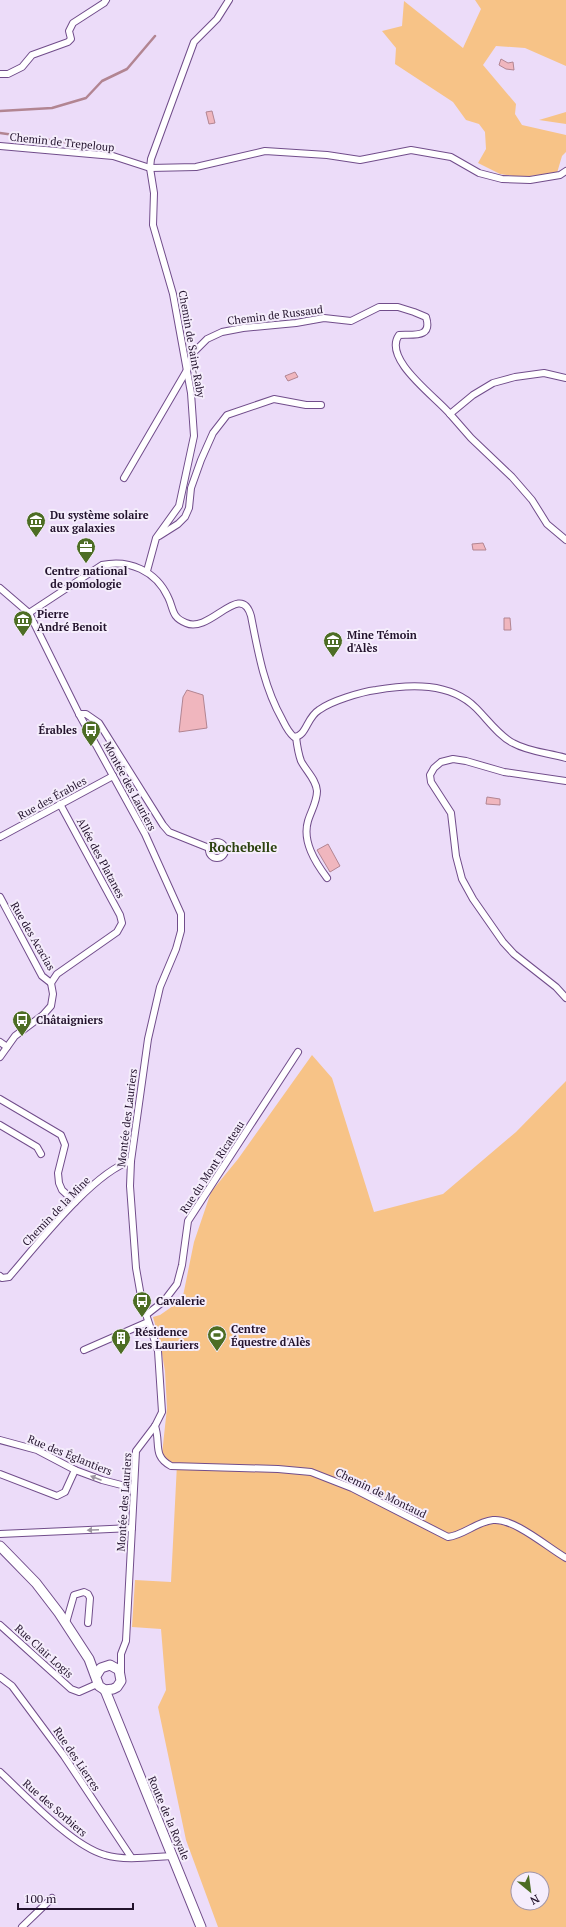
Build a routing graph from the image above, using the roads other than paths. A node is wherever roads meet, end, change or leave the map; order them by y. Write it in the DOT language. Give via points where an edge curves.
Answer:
graph roads {
  1 [pos="106,0"];
  2 [pos="229,0"];
  3 [pos="0,74"];
  4 [pos="0,146"];
  5 [pos="150,168"];
  6 [pos="566,171"];
  7 [pos="187,370"];
  8 [pos="566,378"];
  9 [pos="321,405"];
  10 [pos="450,414"];
  11 [pos="124,478"];
  12 [pos="156,538"];
  13 [pos="566,540"];
  14 [pos="147,571"];
  15 [pos="0,588"];
  16 [pos="29,613"];
  17 [pos="79,714"];
  18 [pos="296,737"];
  19 [pos="566,758"];
  20 [pos="113,776"];
  21 [pos="566,781"];
  22 [pos="60,804"];
  23 [pos="0,837"];
  24 [pos="209,848"];
  25 [pos="327,878"];
  26 [pos="0,898"];
  27 [pos="51,983"];
  28 [pos="566,998"];
  29 [pos="0,1042"];
  30 [pos="7,1047"];
  31 [pos="298,1052"];
  32 [pos="0,1057"];
  33 [pos="0,1099"];
  34 [pos="0,1125"];
  35 [pos="41,1154"];
  36 [pos="131,1161"];
  37 [pos="75,1202"];
  38 [pos="0,1276"];
  39 [pos="146,1315"];
  40 [pos="148,1322"];
  41 [pos="84,1350"];
  42 [pos="155,1426"];
  43 [pos="0,1440"];
  44 [pos="76,1470"];
  45 [pos="0,1474"];
  46 [pos="133,1488"];
  47 [pos="132,1528"];
  48 [pos="0,1534"];
  49 [pos="0,1546"];
  50 [pos="566,1558"];
  51 [pos="66,1623"];
  52 [pos="88,1623"];
  53 [pos="0,1626"];
  54 [pos="121,1654"];
  55 [pos="89,1659"];
  56 [pos="107,1665"];
  57 [pos="121,1673"];
  58 [pos="0,1677"];
  59 [pos="97,1680"];
  60 [pos="117,1687"];
  61 [pos="105,1690"];
  62 [pos="116,1719"];
  63 [pos="0,1772"];
  64 [pos="172,1856"];
  65 [pos="131,1857"];
  66 [pos="52,1898"];
  67 [pos="22,1927"];
  68 [pos="200,1927"];
  1 -- 3 [label="street" via="73,22 69,31 71,39 68,42 32,55 22,67 8,74"];
  2 -- 5 [label="street, Chemin de Saint-Raby" via="218,18 194,42"];
  4 -- 5 [label="street, Chemin de Trepeloup" via="112,156"];
  5 -- 6 [label="street, Chemin de Trepeloup" via="196,168 265,151 360,160 411,150 451,157 479,173 502,179 542,179"];
  5 -- 7 [label="street, Chemin de Saint-Raby" via="154,193 153,225 173,294"];
  7 -- 10 [label="street, Chemin de Russaud" via="192,354 207,339 222,332 324,318 351,321 379,307 398,307 426,317 428,324 426,331 421,335 399,335 396,340 396,353 402,366"];
  7 -- 11 [label="street, Chemin de Russaud"];
  7 -- 12 [label="street, Chemin de Saint-Raby" via="192,393 194,436 179,506"];
  8 -- 10 [label="street" via="544,373 493,383"];
  9 -- 12 [label="street" via="274,399 228,415 213,433 201,460 191,488 189,508 185,517"];
  10 -- 13 [label="street" via="512,477 532,500 547,524"];
  12 -- 14 [label="street, Chemin de Saint-Raby"];
  14 -- 16 [label="street" via="126,564 102,565"];
  14 -- 18 [label="street" via="168,596 175,616 187,624 194,626 208,621 230,605 238,603 249,609 268,690 290,734"];
  15 -- 16 [label="street"];
  16 -- 17 [label="street, Montée des Lauriers"];
  17 -- 20 [label="street, Montée des Lauriers"];
  17 -- 24 [label="street" via="86,714 99,723 169,832"];
  18 -- 19 [label="street" via="304,733 310,718 329,705 375,690 410,686 437,687 458,694 475,706 514,744"];
  18 -- 25 [label="street" via="301,761 317,790 307,835 312,854"];
  20 -- 22 [label="street, Rue des Érables"];
  20 -- 36 [label="street, Montée des Lauriers" via="145,834 181,914 181,931 160,987 148,1039"];
  21 -- 28 [label="street" via="504,772 453,759 441,762 430,775 431,782 451,813 456,856 462,879 473,899 507,946"];
  22 -- 23 [label="street, Rue des Érables"];
  22 -- 27 [label="street, Allée des Platanes" via="120,914 122,923 117,932 57,974"];
  26 -- 27 [label="street, Rue des Acacias" via="42,976"];
  27 -- 30 [label="street" via="53,994 50,1006 43,1015 15,1036"];
  29 -- 30 [label="street"];
  30 -- 32 [label="street"];
  31 -- 39 [label="street, Rue du Mont Ricateau" via="188,1221 178,1284 164,1302"];
  33 -- 37 [label="street" via="61,1135 64,1144 58,1173 59,1183 62,1190"];
  34 -- 35 [label="street" via="37,1147"];
  36 -- 37 [label="street, Chemin de la Mine" via="106,1174"];
  36 -- 39 [label="street, Montée des Lauriers" via="130,1186 136,1268"];
  37 -- 38 [label="street, Chemin de la Mine" via="9,1277"];
  39 -- 40 [label="street, Montée des Lauriers"];
  40 -- 41 [label="street"];
  40 -- 42 [label="street, Montée des Lauriers" via="158,1351 162,1404 162,1412"];
  42 -- 46 [label="street, Montée des Lauriers" via="136,1451"];
  42 -- 50 [label="street, Chemin de Montaud" via="158,1453 163,1462 171,1466 311,1472 352,1488 448,1537 494,1520 512,1524"];
  43 -- 44 [label="street, Rue des Églantiers" via="37,1450"];
  44 -- 45 [label="street" via="65,1492 57,1496"];
  46 -- 44 [label="street, Rue des Églantiers, one-way"];
  46 -- 47 [label="street, Montée des Lauriers"];
  47 -- 48 [label="street, one-way"];
  47 -- 54 [label="street, Montée des Lauriers" via="126,1641"];
  49 -- 51 [label="main road" via="36,1583"];
  51 -- 52 [label="street" via="74,1595 84,1592 90,1598"];
  51 -- 55 [label="main road"];
  53 -- 59 [label="street, Rue Clair Logis" via="71,1689 79,1692"];
  54 -- 56 [label="street, Montée des Lauriers"];
  54 -- 57 [label="street, Montée des Lauriers"];
  55 -- 56 [label="main road"];
  55 -- 59 [label="main road"];
  56 -- 57 [label="main road" via="116,1667"];
  56 -- 59 [label="main road" via="98,1670"];
  57 -- 60 [label="main road" via="121,1681"];
  58 -- 65 [label="street, Rue des Lierres" via="12,1686 64,1756"];
  59 -- 61 [label="main road"];
  60 -- 61 [label="main road"];
  60 -- 62 [label="main road, Route de la Royale"];
  61 -- 62 [label="main road, Route de la Royale"];
  62 -- 64 [label="main road, Route de la Royale"];
  63 -- 65 [label="street, Rue des Sorbiers" via="79,1843 105,1856"];
  64 -- 65 [label="street, Rue des Sorbiers"];
  64 -- 68 [label="main road, Route de la Royale"];
  66 -- 67 [label="street"];
}
